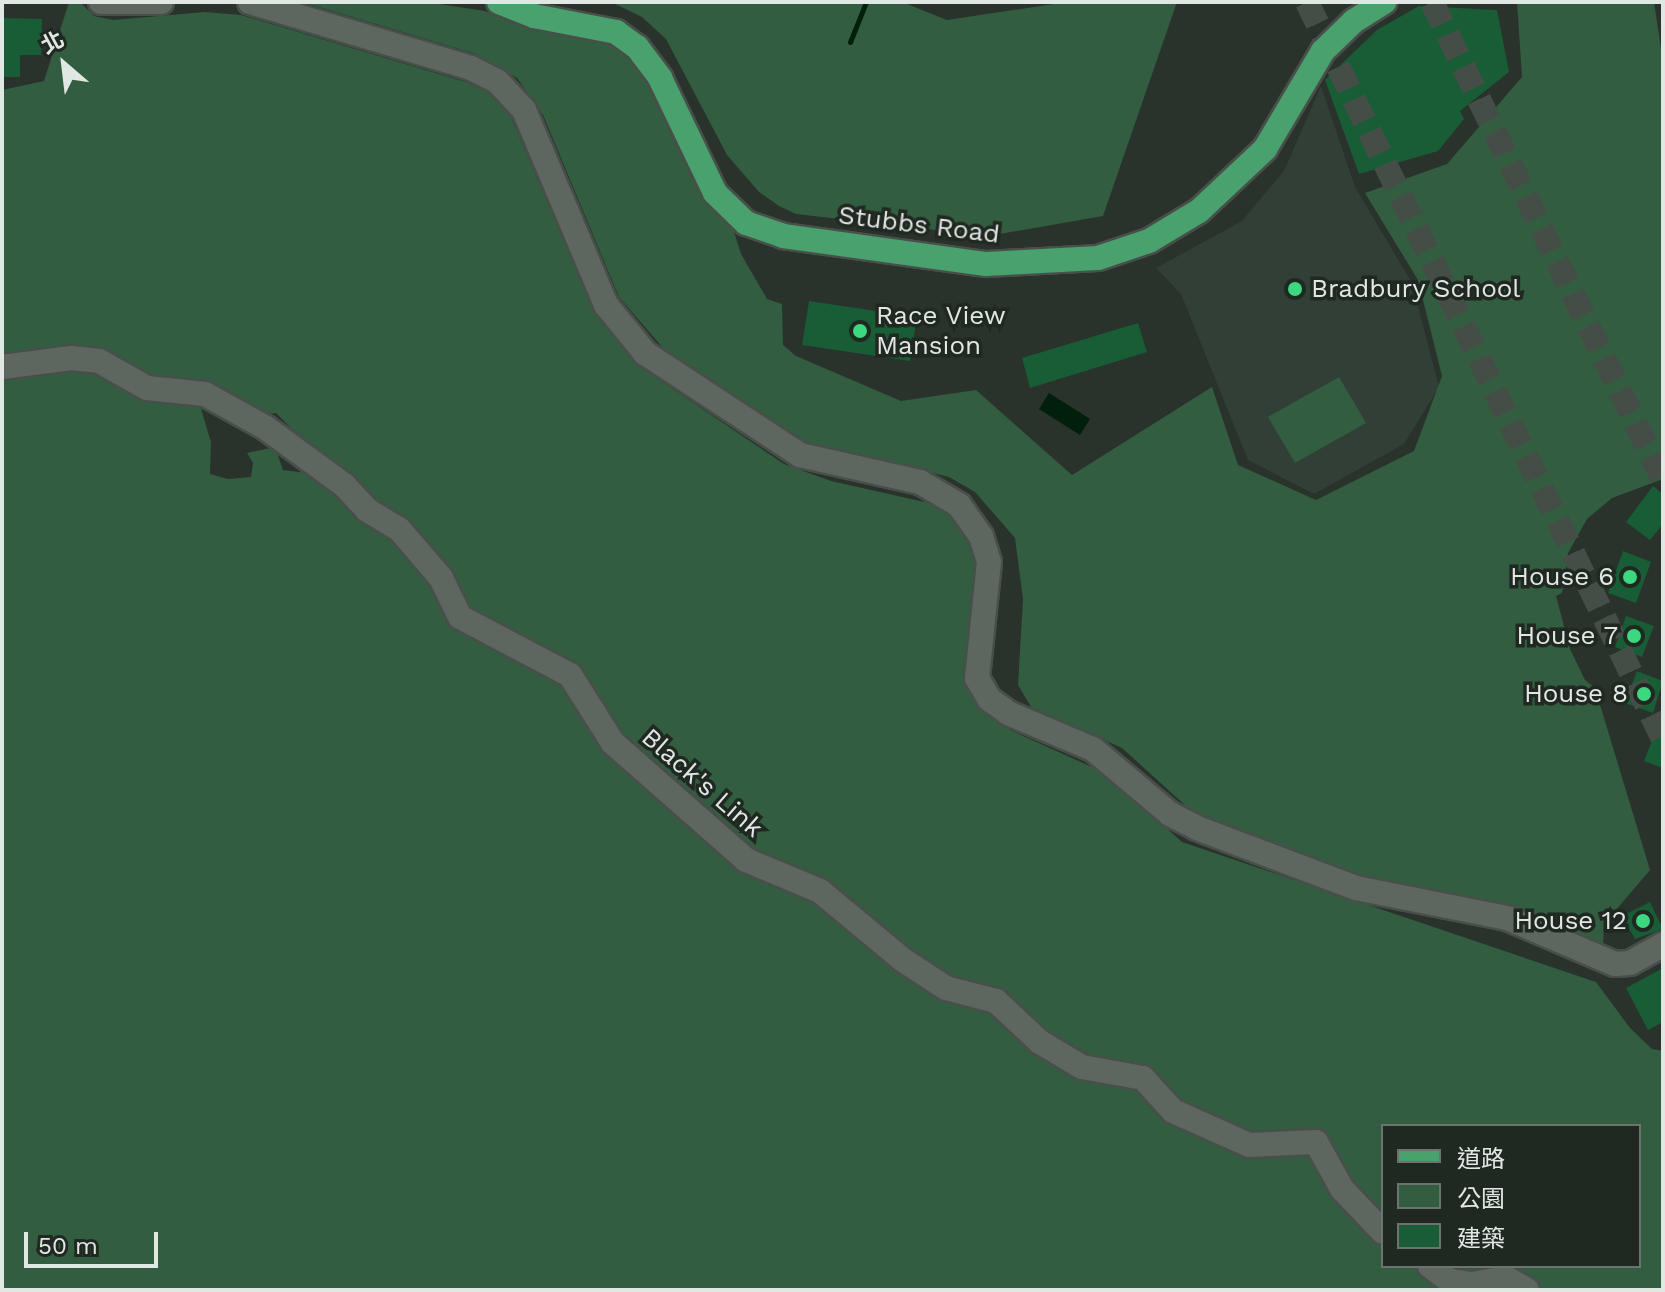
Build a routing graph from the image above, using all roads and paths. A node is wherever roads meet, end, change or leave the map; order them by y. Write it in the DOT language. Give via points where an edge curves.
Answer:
graph roads {
  1 [pos="101,2"];
  2 [pos="161,2"];
  3 [pos="250,2"];
  4 [pos="499,2"];
  5 [pos="1384,2"];
  6 [pos="2,367"];
  7 [pos="1663,945"];
  8 [pos="1381,1230"];
  9 [pos="1433,1268"];
  10 [pos="1527,1290"];
  1 -- 2 [label="street"];
  3 -- 7 [label="street" via="471,68 497,81 524,110 606,305 645,353 800,455 920,482 959,505 981,536 989,562 977,678 989,699 1008,713 1093,749 1170,814 1197,828 1356,888 1507,918 1624,965"];
  4 -- 5 [label="main road, Stubbs Road" via="534,16 616,32 637,47 660,78 715,193 746,223 783,236 986,264 1098,258 1149,241 1190,218 1225,192 1265,149 1323,51"];
  6 -- 8 [label="street, Black's Link" via="71,358 99,361 152,390 205,394 277,435 344,485 373,515 403,533 441,578 460,617 570,675 613,743 746,860 820,891 903,960 946,988 996,1001 1040,1042 1082,1067 1143,1078 1173,1111 1249,1145 1316,1142 1342,1189"];
  9 -- 10 [label="street" via="1450,1281 1472,1284 1506,1278"];
}
